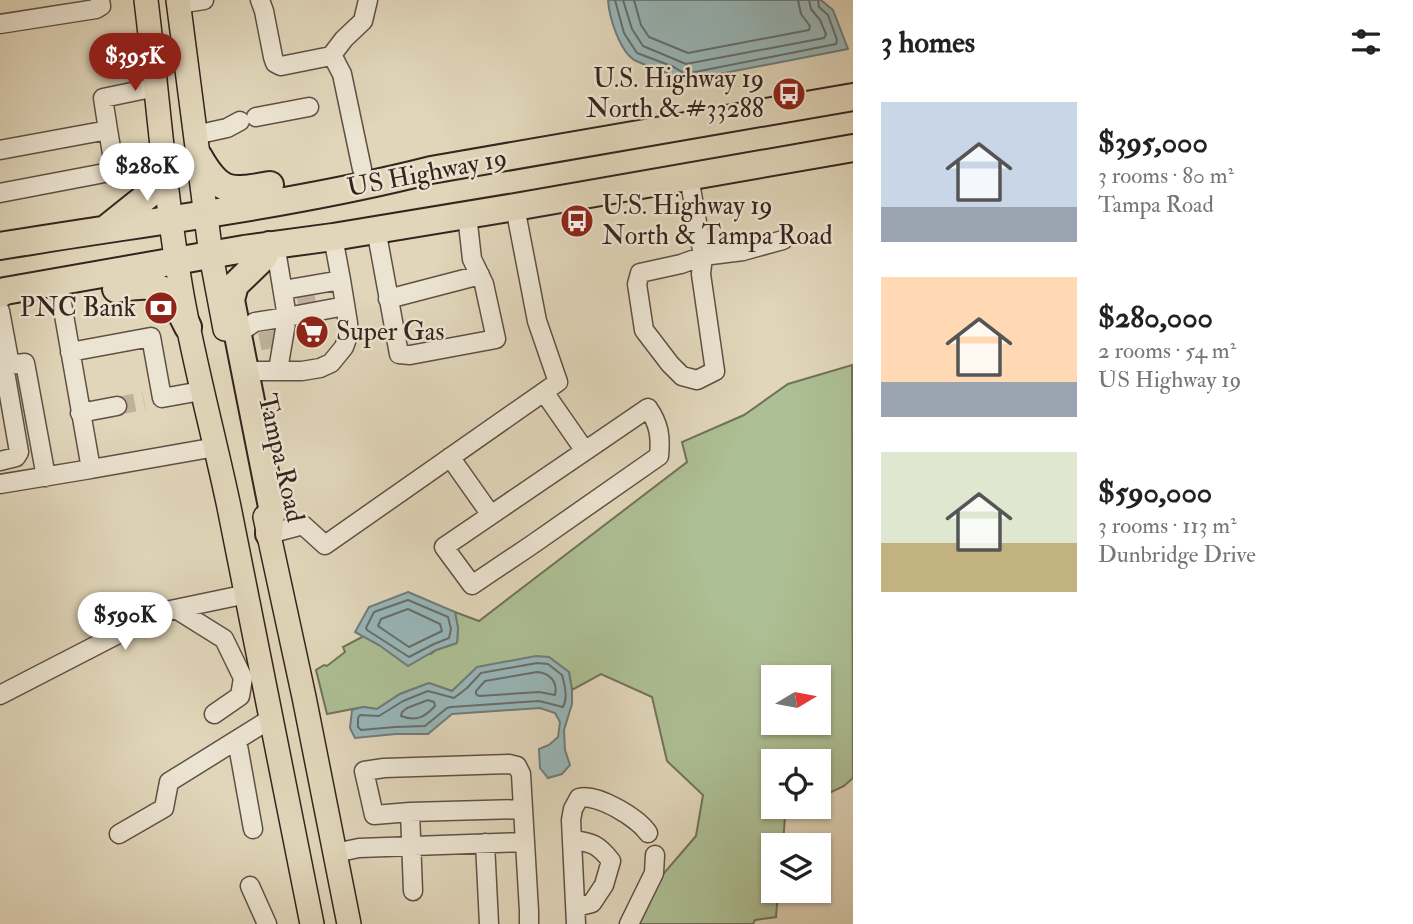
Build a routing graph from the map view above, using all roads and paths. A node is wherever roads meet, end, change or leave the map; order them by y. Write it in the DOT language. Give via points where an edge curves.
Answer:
graph roads {
  1 [pos="100,0"];
  2 [pos="146,0"];
  3 [pos="204,0"];
  4 [pos="260,0"];
  5 [pos="368,0"];
  6 [pos="178,2"];
  7 [pos="0,24"];
  8 [pos="332,55"];
  9 [pos="156,87"];
  10 [pos="853,97"];
  11 [pos="309,107"];
  12 [pos="108,130"];
  13 [pos="197,146"];
  14 [pos="853,148"];
  15 [pos="0,150"];
  16 [pos="362,169"];
  17 [pos="431,170"];
  18 [pos="165,171"];
  19 [pos="689,177"];
  20 [pos="0,193"];
  21 [pos="515,207"];
  22 [pos="206,214"];
  23 [pos="467,215"];
  24 [pos="171,220"];
  25 [pos="107,228"];
  26 [pos="376,229"];
  27 [pos="334,237"];
  28 [pos="783,240"];
  29 [pos="272,245"];
  30 [pos="0,246"];
  31 [pos="211,255"];
  32 [pos="703,256"];
  33 [pos="177,261"];
  34 [pos="480,275"];
  35 [pos="341,280"];
  36 [pos="283,290"];
  37 [pos="0,296"];
  38 [pos="61,298"];
  39 [pos="315,298"];
  40 [pos="388,299"];
  41 [pos="345,306"];
  42 [pos="0,311"];
  43 [pos="287,317"];
  44 [pos="188,327"];
  45 [pos="257,329"];
  46 [pos="70,352"];
  47 [pos="265,363"];
  48 [pos="5,366"];
  49 [pos="201,391"];
  50 [pos="544,392"];
  51 [pos="117,406"];
  52 [pos="80,412"];
  53 [pos="216,447"];
  54 [pos="585,451"];
  55 [pos="450,457"];
  56 [pos="0,461"];
  57 [pos="91,469"];
  58 [pos="46,477"];
  59 [pos="0,484"];
  60 [pos="491,515"];
  61 [pos="269,534"];
  62 [pos="247,594"];
  63 [pos="176,609"];
  64 [pos="0,695"];
  65 [pos="214,713"];
  66 [pos="272,718"];
  67 [pos="312,736"];
  68 [pos="237,740"];
  69 [pos="523,809"];
  70 [pos="410,812"];
  71 [pos="253,829"];
  72 [pos="648,833"];
  73 [pos="119,834"];
  74 [pos="572,839"];
  75 [pos="525,842"];
  76 [pos="485,843"];
  77 [pos="412,845"];
  78 [pos="335,853"];
  79 [pos="655,855"];
  80 [pos="250,886"];
  81 [pos="413,891"];
  82 [pos="576,915"];
  83 [pos="267,924"];
  84 [pos="312,924"];
  85 [pos="349,924"];
  86 [pos="489,924"];
  87 [pos="529,924"];
  88 [pos="629,924"];
  1 -- 7 [label="street" via="96,9"];
  2 -- 9 [label="main road"];
  3 -- 6 [label="street"];
  4 -- 8 [label="street" via="275,63 281,66"];
  5 -- 8 [label="street" via="363,20"];
  6 -- 13 [label="main road, Tampa Road"];
  8 -- 16 [label="street" via="342,74"];
  9 -- 12 [label="street" via="103,98"];
  9 -- 18 [label="main road"];
  10 -- 17 [label="highway, US Highway 19"];
  11 -- 13 [label="street" via="248,119"];
  12 -- 15 [label="street"];
  12 -- 20 [label="street" via="115,171"];
  13 -- 16 [label="highway" via="209,174 233,190"];
  13 -- 22 [label="main road, Tampa Road"];
  14 -- 19 [label="highway, US Highway 19"];
  16 -- 17 [label="highway"];
  17 -- 22 [label="highway, US Highway 19"];
  18 -- 24 [label="main road"];
  18 -- 25 [label="highway" via="152,192"];
  19 -- 21 [label="highway, US Highway 19"];
  19 -- 32 [label="street"];
  21 -- 23 [label="highway, US Highway 19"];
  21 -- 50 [label="street" via="537,321 558,382"];
  22 -- 24 [label="highway, US Highway 19"];
  22 -- 31 [label="main road, Tampa Road"];
  23 -- 26 [label="highway, US Highway 19"];
  23 -- 34 [label="street" via="472,259"];
  24 -- 25 [label="highway, US Highway 19"];
  24 -- 33 [label="main road"];
  25 -- 30 [label="highway, US Highway 19"];
  26 -- 27 [label="highway, US Highway 19"];
  26 -- 40 [label="street"];
  27 -- 29 [label="highway, US Highway 19"];
  27 -- 35 [label="street"];
  28 -- 32 [label="street"];
  29 -- 31 [label="highway, US Highway 19"];
  29 -- 36 [label="street"];
  29 -- 45 [label="highway" via="235,285 231,300"];
  31 -- 33 [label="highway, US Highway 19"];
  31 -- 61 [label="main road, Tampa Road"];
  32 -- 32 [label="street" via="640,273 637,284 644,330 682,376 696,380 715,371 701,274"];
  33 -- 37 [label="highway, US Highway 19" via="5,291"];
  33 -- 44 [label="main road"];
  34 -- 40 [label="street"];
  34 -- 40 [label="street" via="496,339 399,354"];
  35 -- 39 [label="street"];
  35 -- 41 [label="street"];
  36 -- 39 [label="street"];
  36 -- 43 [label="street"];
  37 -- 38 [label="highway" via="8,307"];
  38 -- 44 [label="highway" via="149,285 163,290"];
  38 -- 46 [label="street"];
  39 -- 41 [label="street"];
  39 -- 43 [label="street"];
  41 -- 47 [label="street" via="348,336 331,363 302,371"];
  42 -- 48 [label="street"];
  43 -- 45 [label="street"];
  43 -- 47 [label="street"];
  44 -- 49 [label="main road"];
  45 -- 47 [label="highway"];
  46 -- 49 [label="street" via="151,337 153,399"];
  46 -- 52 [label="street"];
  47 -- 61 [label="highway" via="272,507"];
  48 -- 56 [label="street" via="19,452"];
  48 -- 58 [label="street" via="25,363"];
  49 -- 53 [label="main road"];
  50 -- 54 [label="street"];
  50 -- 55 [label="street"];
  51 -- 52 [label="street"];
  52 -- 57 [label="street"];
  53 -- 57 [label="street"];
  53 -- 62 [label="main road"];
  54 -- 60 [label="street"];
  54 -- 60 [label="street" via="648,408 657,421 659,456 472,585 444,547"];
  55 -- 60 [label="street"];
  55 -- 61 [label="street" via="325,545 303,525"];
  57 -- 58 [label="street"];
  58 -- 59 [label="street"];
  61 -- 67 [label="main road, Tampa Road"];
  62 -- 63 [label="street"];
  62 -- 66 [label="main road"];
  62 -- 67 [label="main road" via="260,598 273,621 287,686"];
  63 -- 64 [label="street" via="161,612"];
  63 -- 65 [label="street" via="224,639 243,678 240,696"];
  66 -- 68 [label="street"];
  66 -- 84 [label="main road"];
  67 -- 78 [label="main road, Tampa Road"];
  68 -- 71 [label="street"];
  68 -- 73 [label="street" via="169,782 164,808"];
  69 -- 70 [label="street"];
  69 -- 70 [label="street" via="522,774 509,764 364,771 374,815"];
  69 -- 75 [label="street"];
  70 -- 77 [label="street"];
  72 -- 74 [label="street" via="623,811 585,797 579,798 573,809"];
  74 -- 82 [label="street"];
  74 -- 82 [label="street" via="602,849 611,862 604,885 592,903"];
  75 -- 76 [label="street"];
  75 -- 87 [label="street"];
  76 -- 77 [label="street"];
  76 -- 86 [label="street"];
  77 -- 78 [label="street"];
  77 -- 81 [label="street"];
  78 -- 85 [label="main road, Tampa Road"];
  79 -- 88 [label="street" via="654,873"];
  80 -- 83 [label="street"];
}
